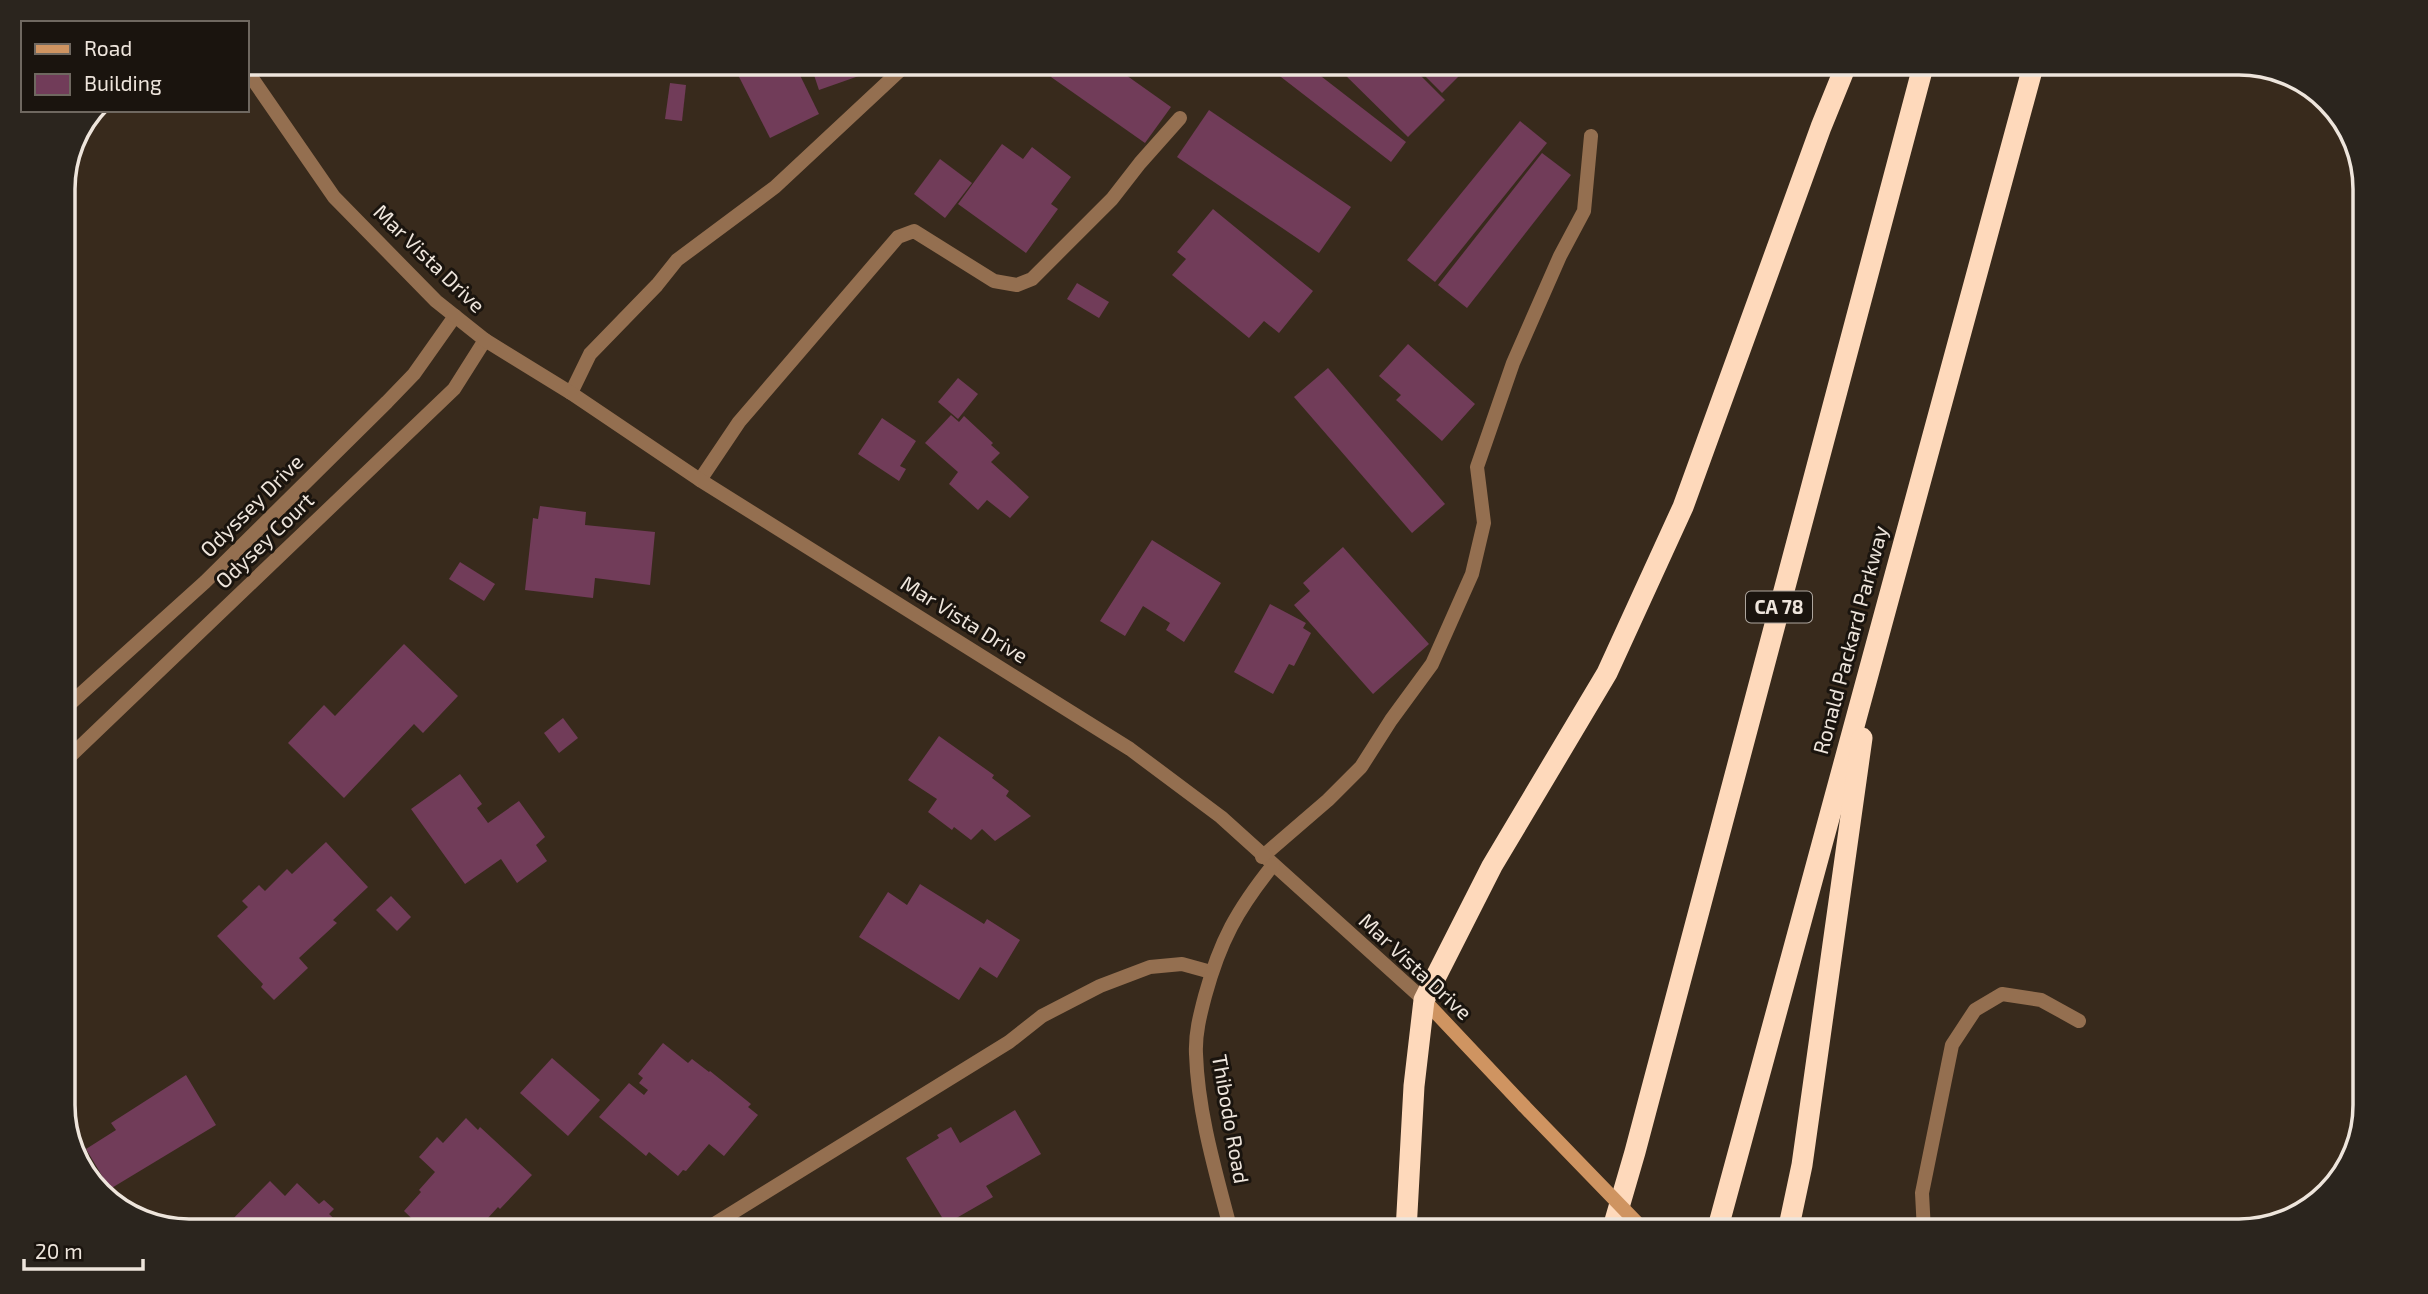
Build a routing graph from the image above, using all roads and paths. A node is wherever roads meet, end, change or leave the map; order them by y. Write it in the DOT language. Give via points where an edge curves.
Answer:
graph roads {
  1 [pos="250,75"];
  2 [pos="895,75"];
  3 [pos="1842,75"];
  4 [pos="1921,75"];
  5 [pos="2031,75"];
  6 [pos="1180,118"];
  7 [pos="1591,136"];
  8 [pos="455,316"];
  9 [pos="485,340"];
  10 [pos="571,393"];
  11 [pos="701,480"];
  12 [pos="1874,649"];
  13 [pos="75,699"];
  14 [pos="75,752"];
  15 [pos="1267,861"];
  16 [pos="1212,972"];
  17 [pos="1424,1000"];
  18 [pos="2079,1021"];
  19 [pos="722,1219"];
  20 [pos="1228,1219"];
  21 [pos="1407,1219"];
  22 [pos="1615,1219"];
  23 [pos="1633,1219"];
  24 [pos="1720,1219"];
  25 [pos="1791,1219"];
  26 [pos="1923,1219"];
  1 -- 8 [label="street, Mar Vista Drive" via="334,197"];
  2 -- 10 [label="street" via="775,187 677,260 590,354"];
  3 -- 17 [label="highway" via="1683,507 1607,673 1492,866"];
  4 -- 22 [label="highway, CA 78"];
  5 -- 12 [label="highway, Ronald Packard Parkway"];
  6 -- 11 [label="street" via="1112,199 1032,279 1017,285 995,281 914,231 898,237 739,422"];
  7 -- 15 [label="street, Thibodo Road" via="1584,211 1513,363 1477,467 1484,523 1472,574 1432,664 1361,767"];
  8 -- 9 [label="street, Mar Vista Drive"];
  8 -- 13 [label="street, Odyssey Drive" via="414,374 387,402 205,582"];
  9 -- 10 [label="street, Mar Vista Drive"];
  9 -- 14 [label="street, Odysey Court" via="454,389"];
  10 -- 11 [label="street, Mar Vista Drive"];
  11 -- 15 [label="street, Mar Vista Drive" via="1130,749 1221,817"];
  12 -- 24 [label="highway, Ronald Packard Parkway"];
  12 -- 25 [label="highway" via="1802,1166"];
  15 -- 16 [label="street, Thibodo Road" via="1226,933"];
  15 -- 17 [label="street, Mar Vista Drive"];
  16 -- 19 [label="street" via="1182,964 1150,967 1100,986 1042,1016 1009,1042"];
  16 -- 20 [label="street, Thibodo Road" via="1198,1020 1195,1051 1212,1159"];
  17 -- 21 [label="highway"];
  17 -- 23 [label="main road, Mar Vista Drive, bridge"];
  18 -- 26 [label="street" via="2041,1000 2002,994 1975,1010 1952,1045 1922,1193"];
}
